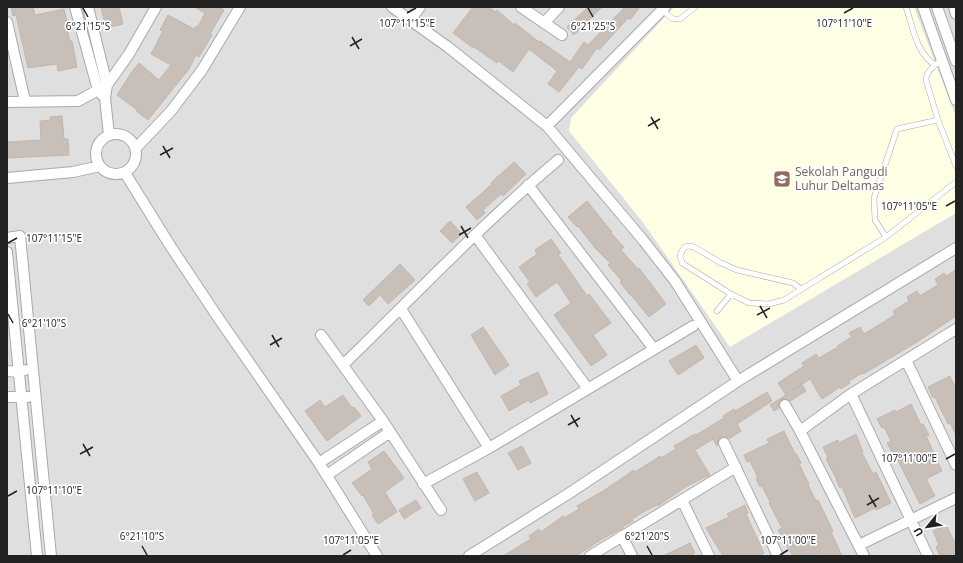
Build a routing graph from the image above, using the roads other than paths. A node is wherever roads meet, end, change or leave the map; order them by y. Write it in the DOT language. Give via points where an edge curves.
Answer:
graph roads {
  1 [pos="75,7"];
  2 [pos="88,7"];
  3 [pos="156,7"];
  4 [pos="240,7"];
  5 [pos="392,7"];
  6 [pos="420,7"];
  7 [pos="521,7"];
  8 [pos="559,7"];
  9 [pos="695,7"];
  10 [pos="906,7"];
  11 [pos="923,7"];
  12 [pos="937,7"];
  13 [pos="954,7"];
  14 [pos="664,9"];
  15 [pos="956,14"];
  16 [pos="411,19"];
  17 [pos="7,22"];
  18 [pos="544,23"];
  19 [pos="562,35"];
  20 [pos="956,61"];
  21 [pos="938,63"];
  22 [pos="107,84"];
  23 [pos="101,94"];
  24 [pos="956,100"];
  25 [pos="25,101"];
  26 [pos="7,102"];
  27 [pos="938,120"];
  28 [pos="547,126"];
  29 [pos="109,135"];
  30 [pos="136,148"];
  31 [pos="558,160"];
  32 [pos="100,166"];
  33 [pos="956,166"];
  34 [pos="125,173"];
  35 [pos="7,178"];
  36 [pos="956,182"];
  37 [pos="528,185"];
  38 [pos="475,236"];
  39 [pos="886,237"];
  40 [pos="7,238"];
  41 [pos="956,248"];
  42 [pos="7,252"];
  43 [pos="801,289"];
  44 [pos="731,294"];
  45 [pos="401,308"];
  46 [pos="717,311"];
  47 [pos="693,326"];
  48 [pos="956,329"];
  49 [pos="321,335"];
  50 [pos="654,349"];
  51 [pos="906,360"];
  52 [pos="344,364"];
  53 [pos="33,368"];
  54 [pos="7,371"];
  55 [pos="19,372"];
  56 [pos="738,381"];
  57 [pos="588,389"];
  58 [pos="851,394"];
  59 [pos="36,396"];
  60 [pos="7,397"];
  61 [pos="21,398"];
  62 [pos="785,405"];
  63 [pos="383,421"];
  64 [pos="800,431"];
  65 [pos="390,432"];
  66 [pos="724,443"];
  67 [pos="489,448"];
  68 [pos="319,463"];
  69 [pos="956,465"];
  70 [pos="736,467"];
  71 [pos="327,475"];
  72 [pos="423,484"];
  73 [pos="956,498"];
  74 [pos="682,500"];
  75 [pos="441,510"];
  76 [pos="910,519"];
  77 [pos="622,536"];
  78 [pos="858,545"];
  79 [pos="37,556"];
  80 [pos="51,556"];
  81 [pos="377,556"];
  82 [pos="469,556"];
  83 [pos="590,556"];
  84 [pos="632,556"];
  85 [pos="709,556"];
  86 [pos="778,556"];
  87 [pos="864,556"];
  88 [pos="928,556"];
  1 -- 23 [label="street"];
  2 -- 22 [label="street"];
  3 -- 22 [label="street" via="129,54"];
  4 -- 30 [label="street" via="202,70 171,111"];
  5 -- 16 [label="street"];
  6 -- 16 [label="street"];
  7 -- 18 [label="street"];
  8 -- 18 [label="street"];
  9 -- 14 [label="lane" via="680,19 674,19"];
  10 -- 21 [label="lane" via="920,49 928,61"];
  11 -- 21 [label="street"];
  12 -- 20 [label="street"];
  13 -- 15 [label="street"];
  14 -- 28 [label="street"];
  16 -- 28 [label="street"];
  17 -- 25 [label="street"];
  18 -- 19 [label="street"];
  21 -- 24 [label="street"];
  21 -- 27 [label="lane" via="927,75 926,80"];
  22 -- 23 [label="street"];
  23 -- 25 [label="street" via="78,101"];
  23 -- 29 [label="street"];
  25 -- 26 [label="street"];
  27 -- 33 [label="lane"];
  27 -- 39 [label="lane" via="896,128 874,198 875,220"];
  28 -- 56 [label="street" via="675,281"];
  29 -- 30 [label="street" via="120,134 130,139"];
  29 -- 32 [label="street" via="97,148"];
  30 -- 34 [label="street" via="136,158 132,167"];
  31 -- 37 [label="street"];
  32 -- 34 [label="street" via="107,172"];
  32 -- 35 [label="street" via="74,172"];
  34 -- 68 [label="street" via="219,319"];
  36 -- 39 [label="lane"];
  37 -- 38 [label="street"];
  37 -- 50 [label="street"];
  38 -- 45 [label="street"];
  38 -- 57 [label="street"];
  39 -- 43 [label="lane"];
  40 -- 53 [label="street" via="20,236"];
  41 -- 56 [label="street"];
  42 -- 55 [label="street"];
  43 -- 44 [label="lane" via="784,300 769,304 749,303"];
  43 -- 44 [label="lane" via="793,283 737,270 694,247 689,246 682,250 682,263"];
  44 -- 46 [label="lane"];
  45 -- 52 [label="street"];
  45 -- 67 [label="street"];
  47 -- 50 [label="street"];
  48 -- 51 [label="street"];
  49 -- 52 [label="street"];
  50 -- 57 [label="street"];
  51 -- 58 [label="street"];
  51 -- 69 [label="street"];
  52 -- 63 [label="street"];
  53 -- 55 [label="street"];
  53 -- 59 [label="street"];
  54 -- 55 [label="street"];
  55 -- 61 [label="street"];
  56 -- 82 [label="street" via="568,494"];
  57 -- 67 [label="street"];
  58 -- 64 [label="street"];
  58 -- 76 [label="street"];
  59 -- 61 [label="street"];
  59 -- 80 [label="street"];
  60 -- 61 [label="street"];
  61 -- 79 [label="street"];
  62 -- 64 [label="street"];
  63 -- 65 [label="street"];
  63 -- 68 [label="street"];
  64 -- 78 [label="street"];
  65 -- 71 [label="street"];
  65 -- 72 [label="street"];
  66 -- 70 [label="street"];
  67 -- 72 [label="street"];
  68 -- 71 [label="street"];
  70 -- 74 [label="street"];
  70 -- 86 [label="street"];
  71 -- 81 [label="street"];
  72 -- 75 [label="street"];
  73 -- 76 [label="street"];
  74 -- 77 [label="street"];
  74 -- 85 [label="street"];
  76 -- 78 [label="street"];
  76 -- 88 [label="street"];
  77 -- 83 [label="street"];
  77 -- 84 [label="street"];
  78 -- 87 [label="street"];
}
